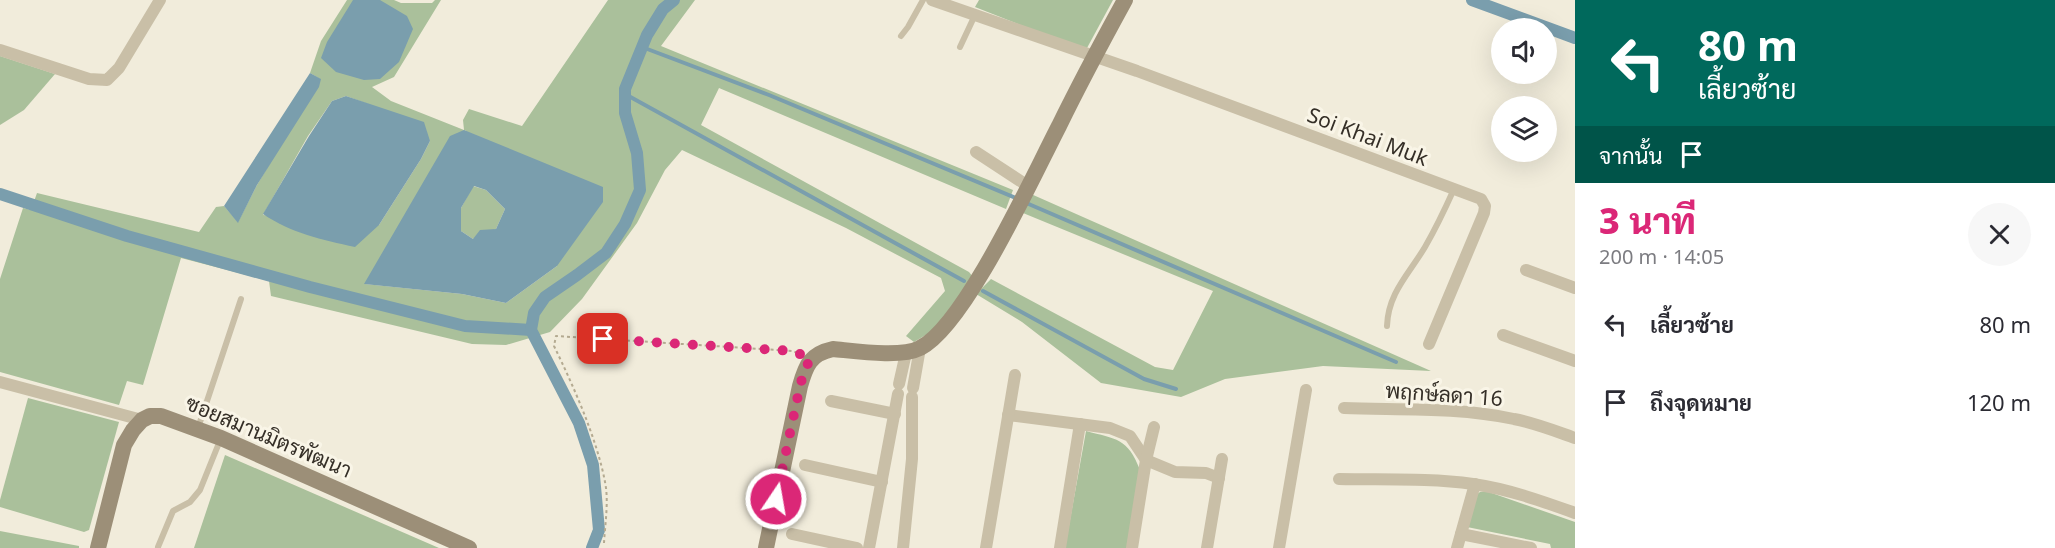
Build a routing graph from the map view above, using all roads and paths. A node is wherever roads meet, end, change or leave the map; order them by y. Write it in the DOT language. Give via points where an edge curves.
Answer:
graph roads {
  1 [pos="160,0"];
  2 [pos="923,0"];
  3 [pos="932,0"];
  4 [pos="1125,0"];
  5 [pos="975,15"];
  6 [pos="901,36"];
  7 [pos="960,47"];
  8 [pos="0,50"];
  9 [pos="1094,57"];
  10 [pos="976,152"];
  11 [pos="1454,189"];
  12 [pos="1022,198"];
  13 [pos="1526,270"];
  14 [pos="1575,288"];
  15 [pos="241,299"];
  16 [pos="1387,326"];
  17 [pos="1503,335"];
  18 [pos="1429,344"];
  19 [pos="913,351"];
  20 [pos="811,359"];
  21 [pos="1575,361"];
  22 [pos="1015,375"];
  23 [pos="0,382"];
  24 [pos="1306,390"];
  25 [pos="912,397"];
  26 [pos="897,399"];
  27 [pos="831,401"];
  28 [pos="1344,408"];
  29 [pos="1008,415"];
  30 [pos="142,420"];
  31 [pos="1080,424"];
  32 [pos="1154,427"];
  33 [pos="198,429"];
  34 [pos="221,438"];
  35 [pos="1575,438"];
  36 [pos="1222,459"];
  37 [pos="1146,460"];
  38 [pos="805,465"];
  39 [pos="1219,478"];
  40 [pos="1339,479"];
  41 [pos="882,482"];
  42 [pos="1475,484"];
  43 [pos="1575,513"];
  44 [pos="792,534"];
  45 [pos="1461,534"];
  46 [pos="604,543"];
  47 [pos="158,547"];
  48 [pos="98,548"];
  49 [pos="469,548"];
  50 [pos="766,548"];
  51 [pos="857,548"];
  52 [pos="869,548"];
  53 [pos="903,548"];
  54 [pos="986,548"];
  55 [pos="1060,548"];
  56 [pos="1132,548"];
  57 [pos="1207,548"];
  58 [pos="1279,548"];
  59 [pos="1457,548"];
  60 [pos="1531,548"];
  1 -- 8 [label="street" via="119,68 107,80 89,79"];
  2 -- 6 [label="lane"];
  3 -- 5 [label="street, Soi Khai Muk"];
  4 -- 9 [label="street"];
  5 -- 7 [label="lane"];
  5 -- 9 [label="street, Soi Khai Muk"];
  9 -- 11 [label="street, Soi Khai Muk"];
  9 -- 12 [label="street"];
  10 -- 12 [label="street"];
  11 -- 16 [label="lane" via="1423,250 1391,300"];
  11 -- 18 [label="street, Soi Khai Muk" via="1481,199 1484,213"];
  12 -- 19 [label="street" via="968,295 931,341"];
  13 -- 14 [label="street"];
  15 -- 33 [label="lane"];
  17 -- 21 [label="street"];
  19 -- 20 [label="street" via="834,349"];
  19 -- 25 [label="street"];
  19 -- 26 [label="street"];
  20 -- 46 [label="path" via="793,351 556,336 554,346 588,427 606,484"];
  20 -- 50 [label="street" via="800,386"];
  22 -- 29 [label="street"];
  23 -- 30 [label="street"];
  24 -- 58 [label="street"];
  25 -- 26 [label="street"];
  25 -- 53 [label="street" via="912,459"];
  26 -- 27 [label="street"];
  26 -- 41 [label="street"];
  28 -- 35 [label="street, พฤกษ์ลดา 16" via="1462,411 1514,419"];
  29 -- 31 [label="street"];
  29 -- 54 [label="street"];
  30 -- 33 [label="street, ซอยสมานมิตรพัฒนา" via="161,416"];
  30 -- 48 [label="street" via="124,445"];
  31 -- 37 [label="street" via="1110,428 1130,436"];
  31 -- 55 [label="street"];
  32 -- 37 [label="street"];
  33 -- 34 [label="street, ซอยสมานมิตรพัฒนา"];
  34 -- 47 [label="lane" via="200,490 173,512"];
  34 -- 49 [label="street, ซอยสมานมิตรพัฒนา"];
  36 -- 39 [label="street"];
  37 -- 39 [label="street" via="1176,471"];
  37 -- 56 [label="street"];
  38 -- 41 [label="street"];
  39 -- 57 [label="street"];
  40 -- 42 [label="street"];
  41 -- 52 [label="street"];
  42 -- 43 [label="street"];
  42 -- 45 [label="street"];
  44 -- 51 [label="street"];
  45 -- 59 [label="street"];
  45 -- 60 [label="street"];
}
